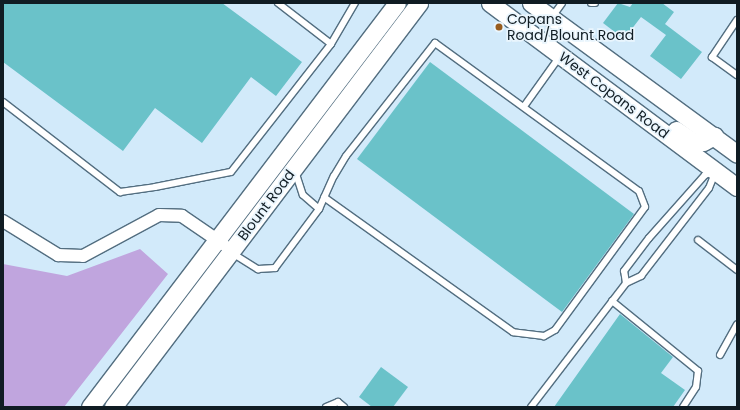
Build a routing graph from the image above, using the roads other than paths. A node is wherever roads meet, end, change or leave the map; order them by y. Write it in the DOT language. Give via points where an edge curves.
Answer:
graph roads {
  1 [pos="278,3"];
  2 [pos="355,3"];
  3 [pos="397,3"];
  4 [pos="419,3"];
  5 [pos="490,3"];
  6 [pos="531,3"];
  7 [pos="562,3"];
  8 [pos="591,3"];
  9 [pos="594,3"];
  10 [pos="551,18"];
  11 [pos="737,20"];
  12 [pos="331,44"];
  13 [pos="561,55"];
  14 [pos="737,75"];
  15 [pos="618,100"];
  16 [pos="3,102"];
  17 [pos="525,105"];
  18 [pos="714,136"];
  19 [pos="737,154"];
  20 [pos="294,168"];
  21 [pos="715,171"];
  22 [pos="737,174"];
  23 [pos="737,187"];
  24 [pos="324,197"];
  25 [pos="319,209"];
  26 [pos="3,221"];
  27 [pos="217,240"];
  28 [pos="698,240"];
  29 [pos="231,251"];
  30 [pos="737,270"];
  31 [pos="626,283"];
  32 [pos="612,301"];
  33 [pos="737,324"];
  34 [pos="720,355"];
  35 [pos="90,407"];
  36 [pos="113,407"];
  37 [pos="326,407"];
  38 [pos="344,407"];
  39 [pos="531,407"];
  40 [pos="683,407"];
  1 -- 12 [label="lane"];
  2 -- 12 [label="lane"];
  3 -- 27 [label="street, Blount Road"];
  4 -- 20 [label="street, Blount Road"];
  5 -- 13 [label="street, West Copans Road"];
  6 -- 10 [label="street, West Copans Road"];
  7 -- 10 [label="lane"];
  8 -- 9 [label="lane"];
  10 -- 18 [label="street, West Copans Road"];
  11 -- 14 [label="lane" via="712,57"];
  12 -- 16 [label="lane" via="232,172 155,187 120,192"];
  13 -- 15 [label="street, West Copans Road"];
  13 -- 17 [label="lane"];
  15 -- 18 [label="street" via="647,108 694,142 703,142"];
  15 -- 21 [label="street, West Copans Road"];
  17 -- 24 [label="lane" via="436,43 346,156"];
  17 -- 24 [label="lane" via="639,191 645,207 555,330 544,336 513,332"];
  18 -- 19 [label="street, West Copans Road"];
  20 -- 25 [label="lane" via="303,195"];
  20 -- 29 [label="street, Blount Road"];
  21 -- 22 [label="street" via="730,170"];
  21 -- 23 [label="street, West Copans Road"];
  21 -- 31 [label="lane" via="709,188 641,276"];
  21 -- 31 [label="lane" via="705,175 649,238 624,271"];
  24 -- 25 [label="lane"];
  25 -- 29 [label="lane" via="275,268 258,269"];
  26 -- 27 [label="street" via="58,255 83,256 159,215 182,216"];
  27 -- 29 [label="street"];
  27 -- 35 [label="street, Blount Road"];
  28 -- 30 [label="lane"];
  29 -- 36 [label="street, Blount Road"];
  31 -- 32 [label="lane"];
  32 -- 39 [label="lane"];
  32 -- 40 [label="lane" via="698,371 696,387"];
  33 -- 34 [label="lane"];
  37 -- 38 [label="lane" via="338,402"];
}
